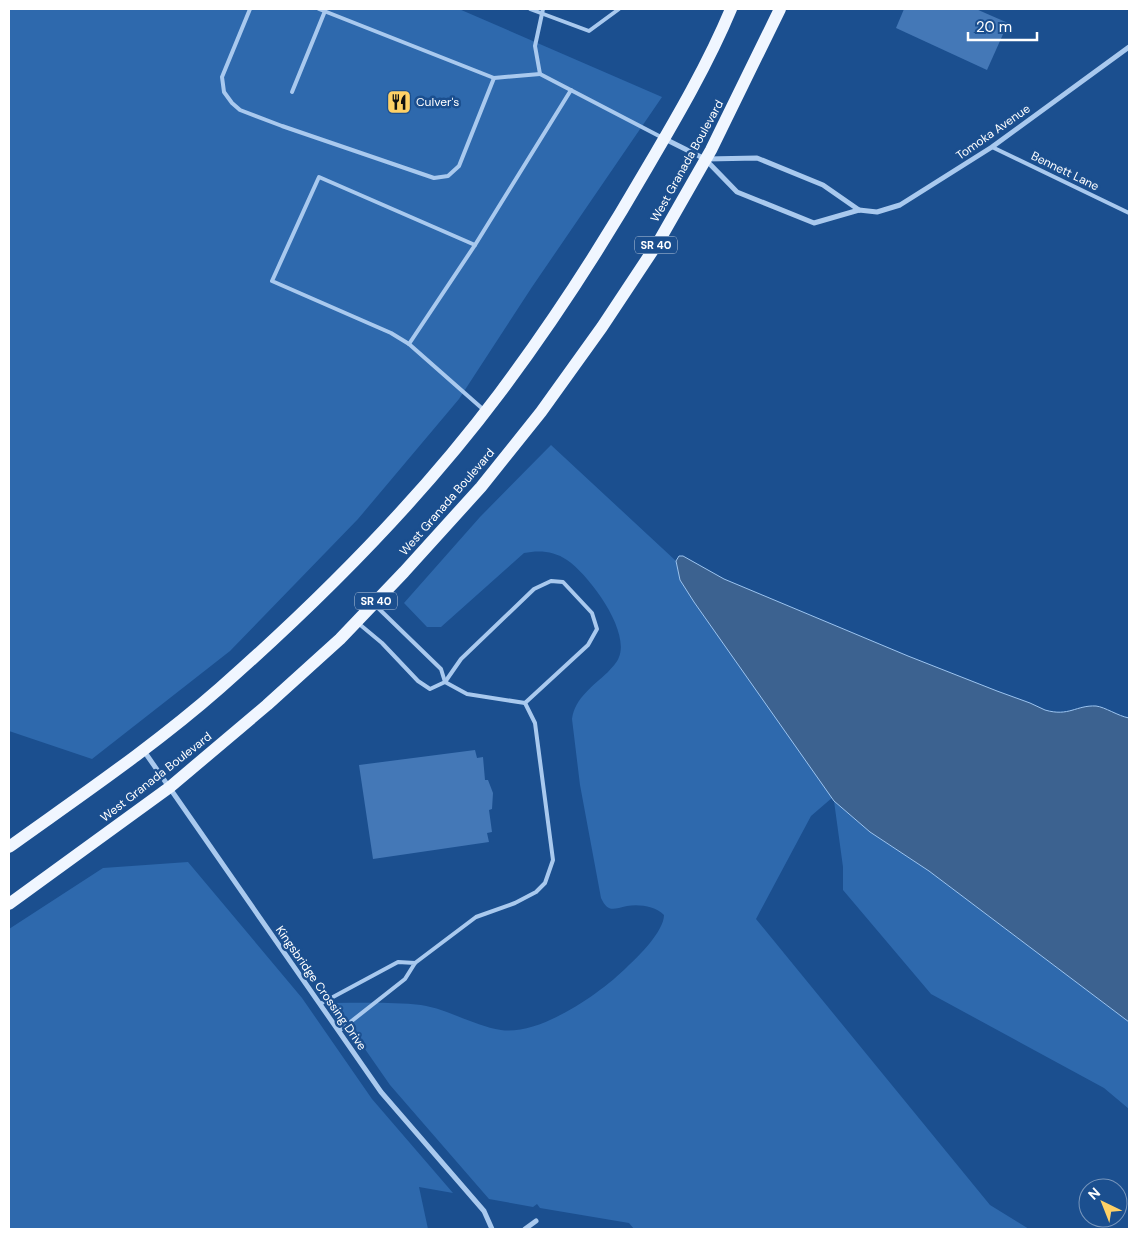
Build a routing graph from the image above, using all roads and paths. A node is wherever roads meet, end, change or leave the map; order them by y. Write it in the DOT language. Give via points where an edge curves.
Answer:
graph roads {
  1 [pos="250,9"];
  2 [pos="319,9"];
  3 [pos="530,9"];
  4 [pos="618,9"];
  5 [pos="731,9"];
  6 [pos="780,9"];
  7 [pos="325,11"];
  8 [pos="542,11"];
  9 [pos="1129,47"];
  10 [pos="540,74"];
  11 [pos="494,78"];
  12 [pos="571,90"];
  13 [pos="292,92"];
  14 [pos="664,138"];
  15 [pos="992,146"];
  16 [pos="705,160"];
  17 [pos="859,210"];
  18 [pos="1129,213"];
  19 [pos="475,245"];
  20 [pos="409,344"];
  21 [pos="485,411"];
  22 [pos="374,603"];
  23 [pos="356,622"];
  24 [pos="445,682"];
  25 [pos="525,703"];
  26 [pos="144,750"];
  27 [pos="170,787"];
  28 [pos="9,847"];
  29 [pos="9,904"];
  30 [pos="416,963"];
  31 [pos="320,1004"];
  32 [pos="339,1031"];
  33 [pos="536,1221"];
  34 [pos="492,1229"];
  35 [pos="525,1229"];
  1 -- 11 [label="lane" via="222,77 224,92 232,103 240,110 282,126 434,178 448,176 459,166"];
  2 -- 7 [label="lane"];
  3 -- 8 [label="lane"];
  4 -- 8 [label="lane" via="589,31"];
  5 -- 14 [label="main road"];
  6 -- 16 [label="main road, West Granada Boulevard / SR 40"];
  7 -- 11 [label="lane"];
  7 -- 13 [label="lane"];
  8 -- 10 [label="lane" via="535,46"];
  9 -- 15 [label="street, Tomoka Avenue"];
  10 -- 11 [label="lane"];
  10 -- 12 [label="lane"];
  12 -- 14 [label="lane"];
  12 -- 19 [label="lane"];
  14 -- 16 [label="street, Tomoka Avenue"];
  14 -- 21 [label="main road" via="621,214 564,303"];
  15 -- 17 [label="street, Tomoka Avenue" via="900,205 877,212"];
  15 -- 18 [label="lane, Bennett Lane"];
  16 -- 17 [label="street" via="757,158 823,185"];
  16 -- 17 [label="street, Tomoka Avenue" via="736,192 814,223"];
  16 -- 22 [label="main road, West Granada Boulevard / SR 40" via="659,241 541,412 481,487"];
  19 -- 20 [label="lane"];
  19 -- 20 [label="lane" via="319,177 272,281"];
  20 -- 21 [label="lane"];
  21 -- 26 [label="main road" via="366,550 219,689"];
  22 -- 23 [label="main road, West Granada Boulevard / SR 40"];
  22 -- 24 [label="lane" via="440,669"];
  23 -- 24 [label="lane" via="382,643 418,681 430,689"];
  23 -- 27 [label="main road, West Granada Boulevard / SR 40" via="267,705"];
  24 -- 25 [label="lane" via="467,694"];
  24 -- 25 [label="lane" via="461,659 534,590 551,581 563,582 592,613 597,629 588,645"];
  25 -- 30 [label="lane" via="535,723 553,860 545,882 536,892 515,903 476,917"];
  26 -- 27 [label="street, Kingsbridge Crossing Drive"];
  26 -- 28 [label="main road"];
  27 -- 29 [label="main road, West Granada Boulevard / SR 40"];
  27 -- 31 [label="street, Kingsbridge Crossing Drive"];
  30 -- 31 [label="lane" via="398,962"];
  30 -- 32 [label="lane" via="405,979"];
  31 -- 32 [label="street, Kingsbridge Crossing Drive"];
  32 -- 34 [label="street, Kingsbridge Crossing Drive" via="381,1092 484,1211"];
  33 -- 35 [label="street"];
}
